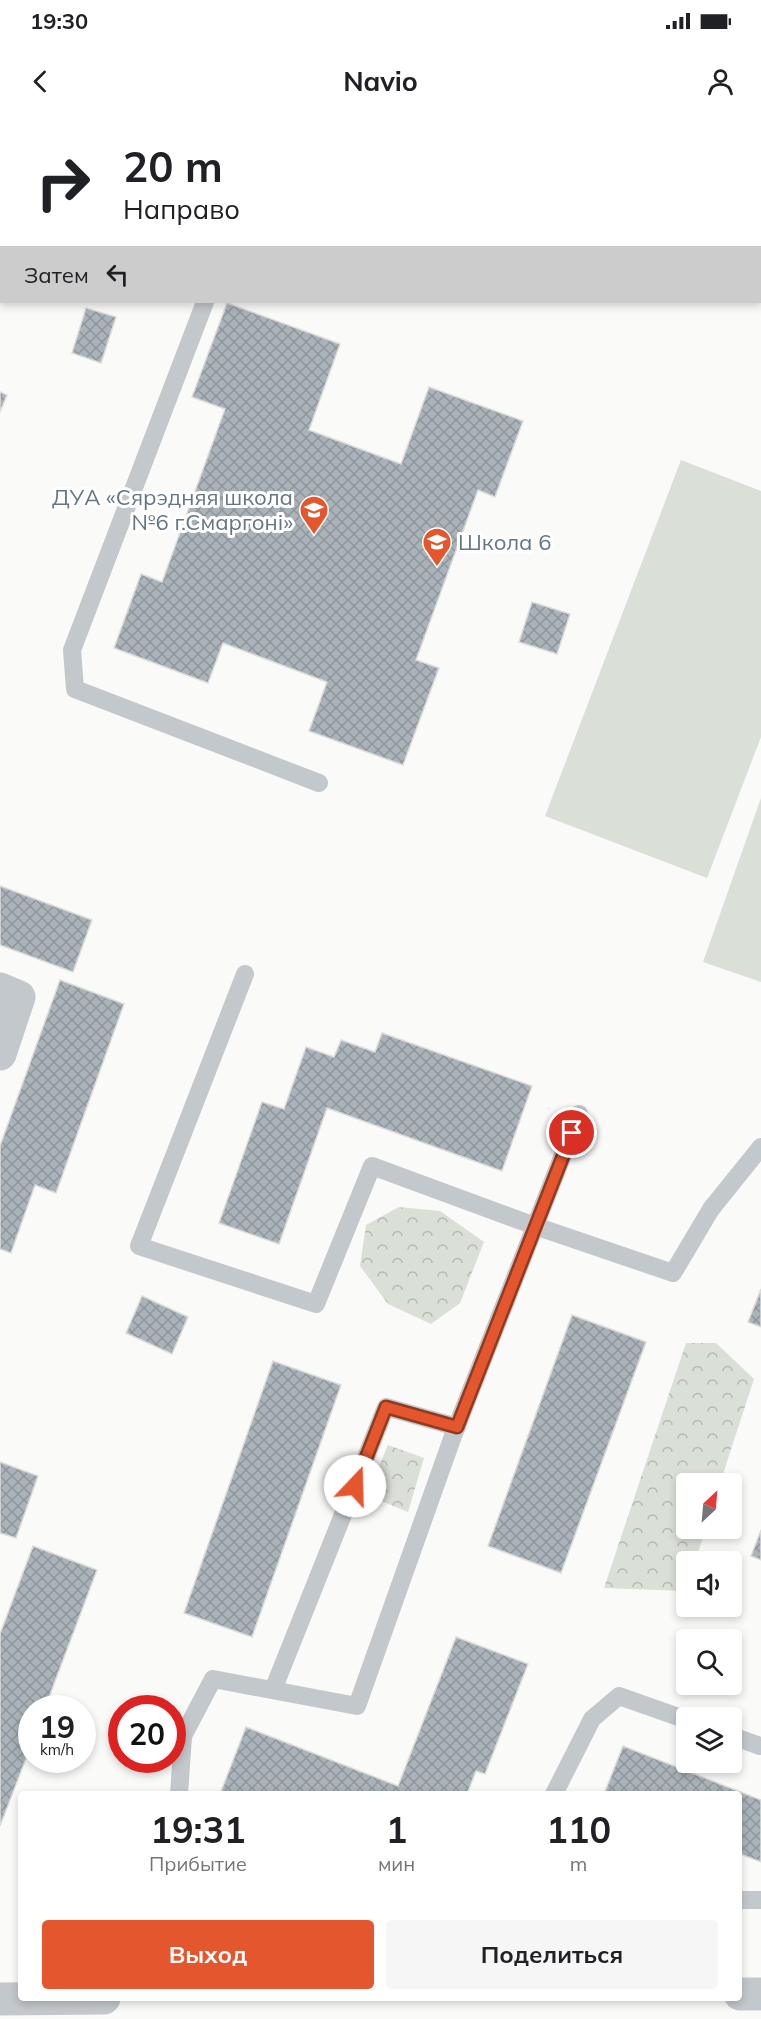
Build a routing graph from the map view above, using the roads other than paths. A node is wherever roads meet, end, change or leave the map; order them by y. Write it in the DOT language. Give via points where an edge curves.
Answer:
graph roads {
  1 [pos="205,303"];
  2 [pos="319,783"];
  3 [pos="245,974"];
  4 [pos="0,989"];
  5 [pos="0,1054"];
  6 [pos="579,1114"];
  7 [pos="761,1147"];
  8 [pos="535,1226"];
  9 [pos="457,1427"];
  10 [pos="273,1690"];
  11 [pos="676,1716"];
  12 [pos="742,1740"];
  13 [pos="760,1746"];
  14 [pos="179,1791"];
  15 [pos="556,1791"];
  16 [pos="742,1900"];
  17 [pos="761,1900"];
  18 [pos="742,1994"];
  19 [pos="761,1994"];
  20 [pos="0,1999"];
  21 [pos="18,1999"];
  1 -- 2 [label="lane" via="72,650 75,689"];
  3 -- 8 [label="lane" via="139,1246 316,1304 372,1166"];
  4 -- 5 [label="street" via="19,997"];
  6 -- 8 [label="lane"];
  7 -- 8 [label="lane" via="711,1209 673,1273"];
  8 -- 9 [label="lane"];
  9 -- 10 [label="lane" via="386,1407"];
  9 -- 10 [label="lane" via="357,1706"];
  10 -- 14 [label="lane" via="213,1679 183,1736"];
  11 -- 15 [label="lane" via="619,1696 592,1719"];
  12 -- 13 [label="lane"];
  16 -- 17 [label="lane"];
  18 -- 19 [label="street"];
  20 -- 21 [label="street"];
}
